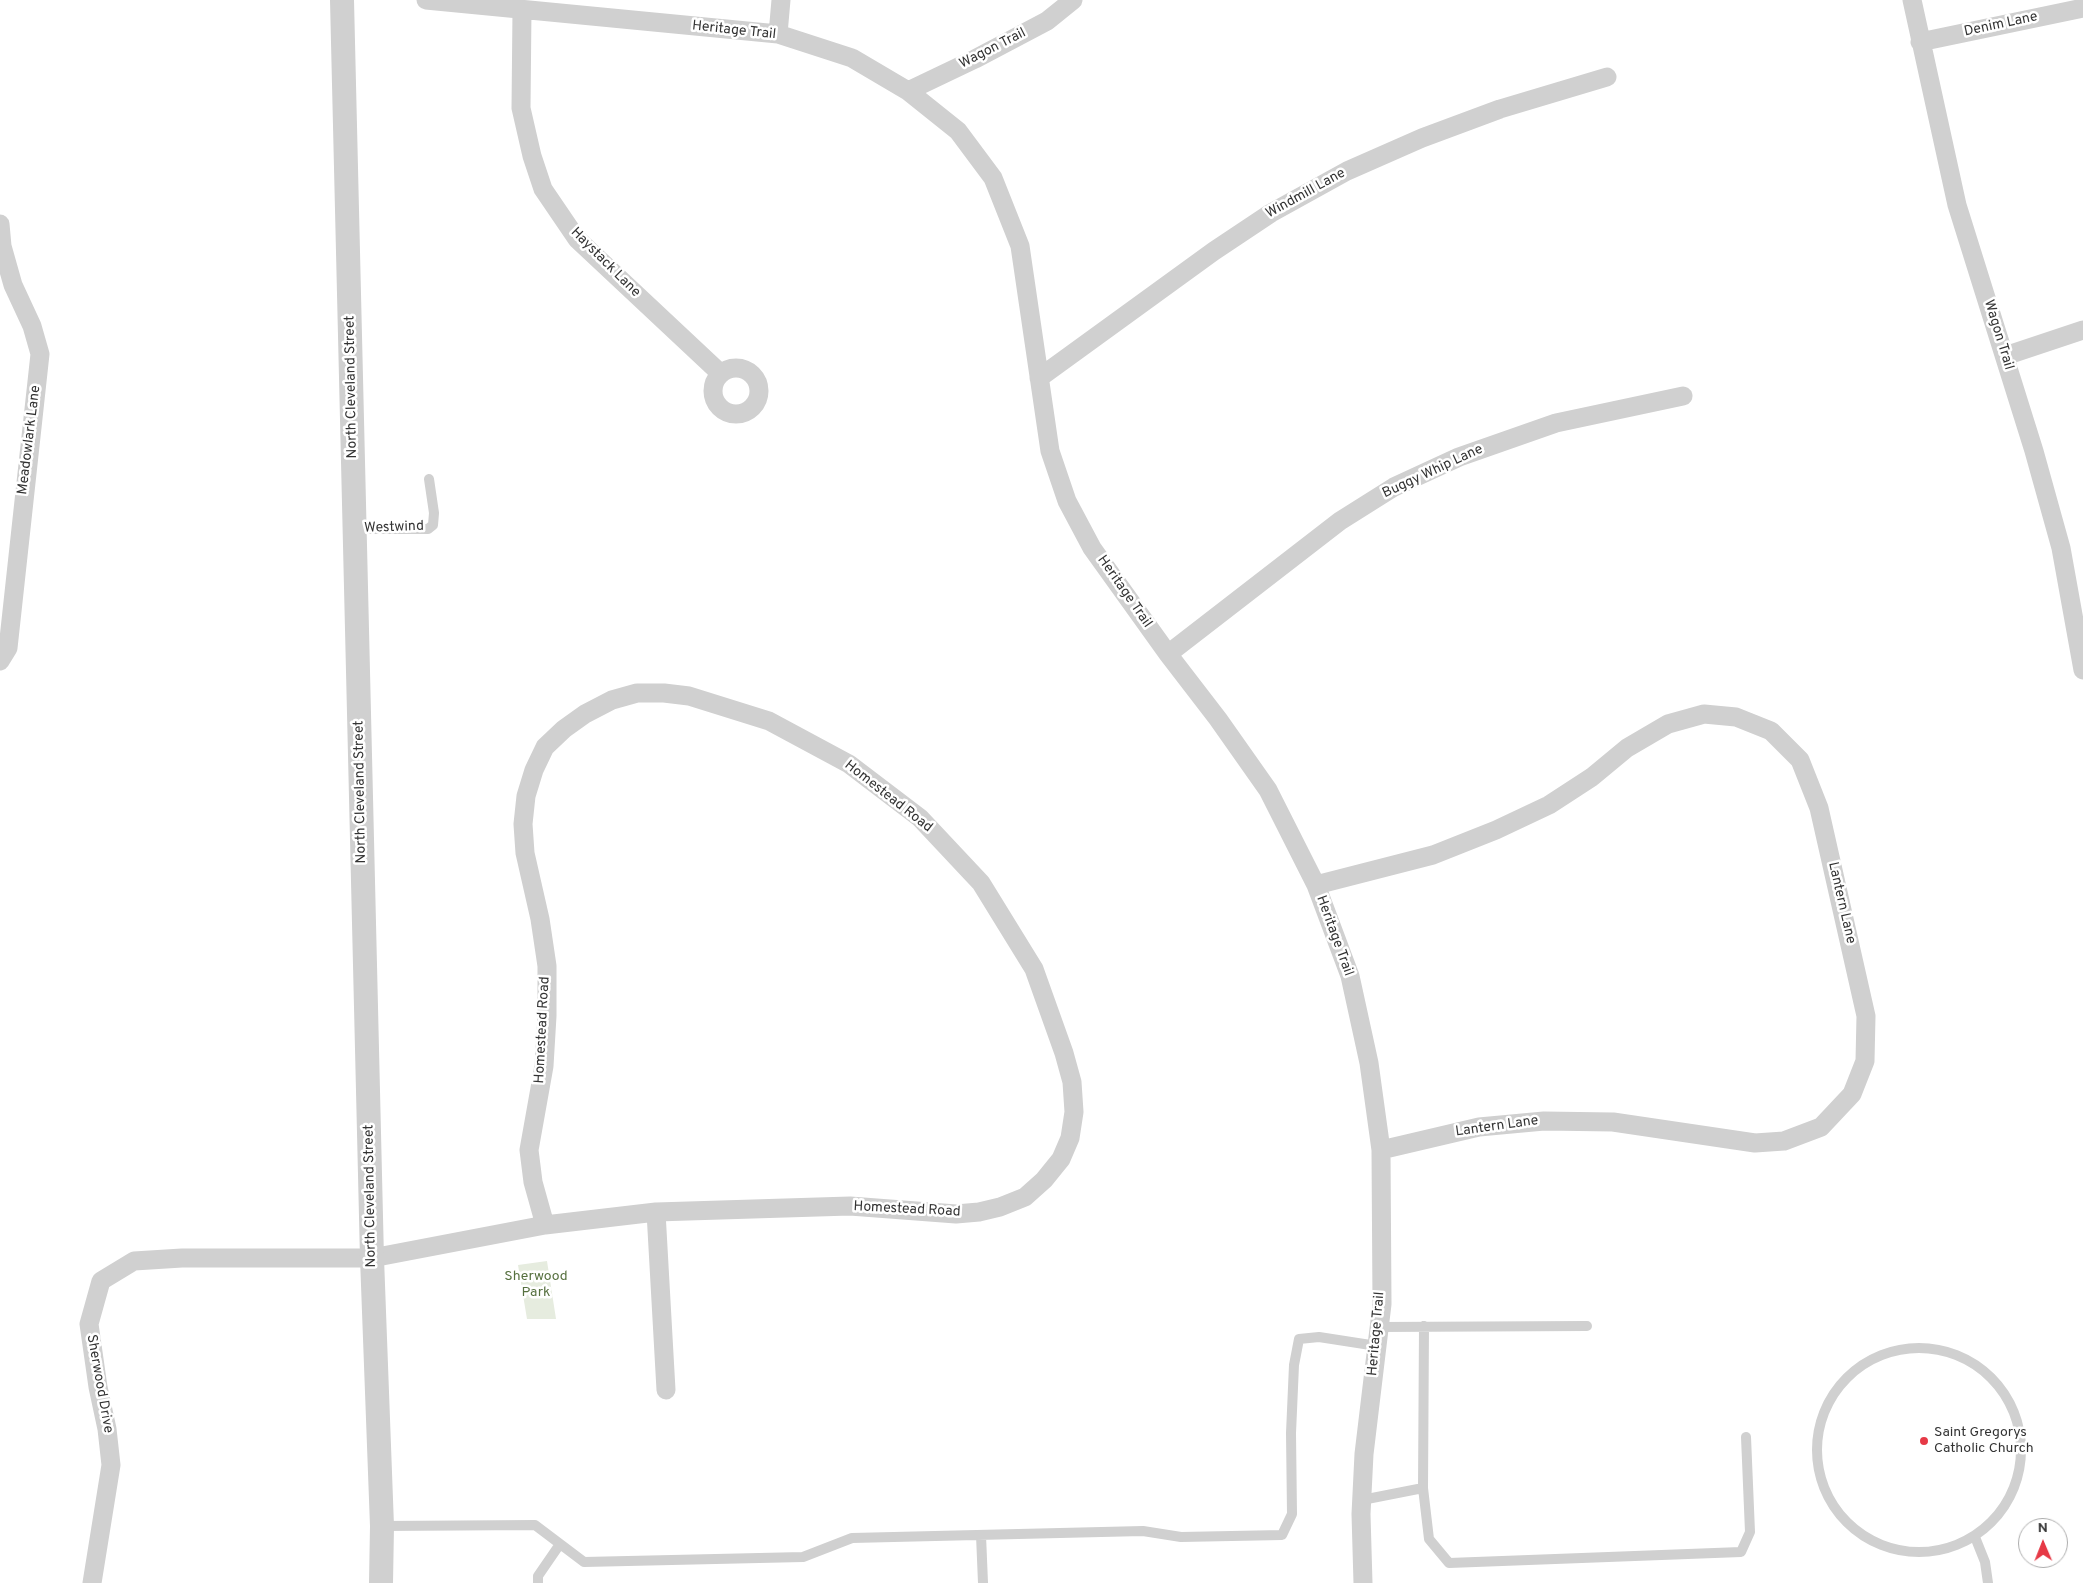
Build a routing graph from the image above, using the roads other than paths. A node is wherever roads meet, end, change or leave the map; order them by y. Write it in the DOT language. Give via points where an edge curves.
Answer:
graph roads {
  1 [pos="342,0"];
  2 [pos="426,0"];
  3 [pos="781,0"];
  4 [pos="1073,0"];
  5 [pos="1912,0"];
  6 [pos="2083,8"];
  7 [pos="522,10"];
  8 [pos="778,34"];
  9 [pos="1920,42"];
  10 [pos="1607,76"];
  11 [pos="908,91"];
  12 [pos="0,224"];
  13 [pos="2083,330"];
  14 [pos="2005,356"];
  15 [pos="720,373"];
  16 [pos="1039,378"];
  17 [pos="1683,396"];
  18 [pos="429,479"];
  19 [pos="356,529"];
  20 [pos="2081,644"];
  21 [pos="1168,654"];
  22 [pos="0,661"];
  23 [pos="2083,670"];
  24 [pos="1316,885"];
  25 [pos="1381,1150"];
  26 [pos="656,1212"];
  27 [pos="545,1225"];
  28 [pos="372,1258"];
  29 [pos="1379,1326"];
  30 [pos="1424,1326"];
  31 [pos="1587,1326"];
  32 [pos="1377,1346"];
  33 [pos="666,1390"];
  34 [pos="1746,1437"];
  35 [pos="1423,1488"];
  36 [pos="1362,1500"];
  37 [pos="382,1526"];
  38 [pos="981,1535"];
  39 [pos="1975,1537"];
  40 [pos="560,1544"];
  41 [pos="92,1583"];
  42 [pos="381,1583"];
  43 [pos="538,1583"];
  44 [pos="983,1583"];
  45 [pos="1363,1583"];
  46 [pos="1988,1583"];
  1 -- 19 [label="street, North Cleveland Street"];
  2 -- 7 [label="street, Heritage Trail"];
  3 -- 8 [label="street"];
  4 -- 11 [label="street, Wagon Trail" via="1047,21"];
  5 -- 9 [label="street, Wagon Trail"];
  6 -- 9 [label="street, Denim Lane"];
  7 -- 8 [label="street, Heritage Trail"];
  7 -- 15 [label="street, Haystack Lane" via="521,108 532,156 544,189 577,239"];
  8 -- 11 [label="street, Heritage Trail" via="852,58"];
  9 -- 14 [label="street, Wagon Trail" via="1957,205"];
  10 -- 16 [label="street, Windmill Lane" via="1500,109 1347,171 1271,213 1214,251"];
  11 -- 16 [label="street, Heritage Trail" via="958,132 993,178 1020,246"];
  12 -- 22 [label="street, Meadowlark Lane" via="2,246 13,285 32,326 40,354 8,648"];
  13 -- 14 [label="street"];
  14 -- 20 [label="street, Wagon Trail" via="2061,548"];
  16 -- 21 [label="street, Heritage Trail" via="1050,451 1067,501 1092,548"];
  17 -- 21 [label="street, Buggy Whip Lane" via="1556,423 1459,457 1394,488 1340,521"];
  18 -- 19 [label="lane, Westwind" via="434,513 433,525 428,529"];
  19 -- 28 [label="street, North Cleveland Street"];
  20 -- 23 [label="street, Wagon Trail"];
  21 -- 24 [label="street, Heritage Trail" via="1268,790"];
  24 -- 25 [label="street, Heritage Trail" via="1350,976 1369,1063"];
  24 -- 25 [label="street, Lantern Lane" via="1433,856 1496,830 1549,804 1592,777 1627,748 1668,724 1704,714 1736,717 1771,731 1800,760 1819,808 1866,1016 1865,1061 1852,1094 1822,1127 1784,1141 1755,1143 1613,1122 1544,1121 1479,1128"];
  25 -- 29 [label="street, Heritage Trail" via="1382,1304"];
  26 -- 27 [label="street, Homestead Road"];
  26 -- 27 [label="street, Homestead Road" via="850,1206 956,1214 1000,1207 1025,1197 1061,1159 1070,1138 1074,1112 1072,1082 1064,1053 1034,968 981,883 920,818 849,764 769,721 689,696 637,693 612,700 585,714 545,746 526,796 523,824 525,853 547,966 544,1066 529,1150 533,1182"];
  26 -- 33 [label="street"];
  27 -- 28 [label="street, Homestead Road"];
  28 -- 37 [label="street, North Cleveland Street"];
  28 -- 41 [label="street, Sherwood Drive" via="134,1261 101,1281 89,1324 111,1465"];
  29 -- 30 [label="lane"];
  29 -- 32 [label="street, Heritage Trail"];
  30 -- 31 [label="lane"];
  30 -- 35 [label="lane"];
  32 -- 36 [label="street, Heritage Trail"];
  32 -- 38 [label="lane" via="1319,1337 1299,1339 1294,1365 1291,1433 1292,1514 1282,1536 1181,1537 1143,1531"];
  34 -- 35 [label="lane" via="1750,1532 1741,1552 1449,1563 1428,1539"];
  35 -- 36 [label="lane"];
  36 -- 45 [label="street, Heritage Trail"];
  37 -- 40 [label="lane" via="534,1525"];
  37 -- 42 [label="street, North Cleveland Street"];
  38 -- 40 [label="lane" via="852,1538 803,1557 584,1562"];
  38 -- 44 [label="lane"];
  39 -- 39 [label="lane" via="2006,1505 2020,1470 2019,1424 2002,1390 1977,1365 1944,1351 1908,1348 1873,1358 1843,1381 1825,1408 1816,1444 1824,1491 1845,1523 1874,1543 1909,1553 1946,1550"];
  39 -- 46 [label="lane" via="1985,1562"];
  40 -- 43 [label="lane" via="538,1576"];
}
